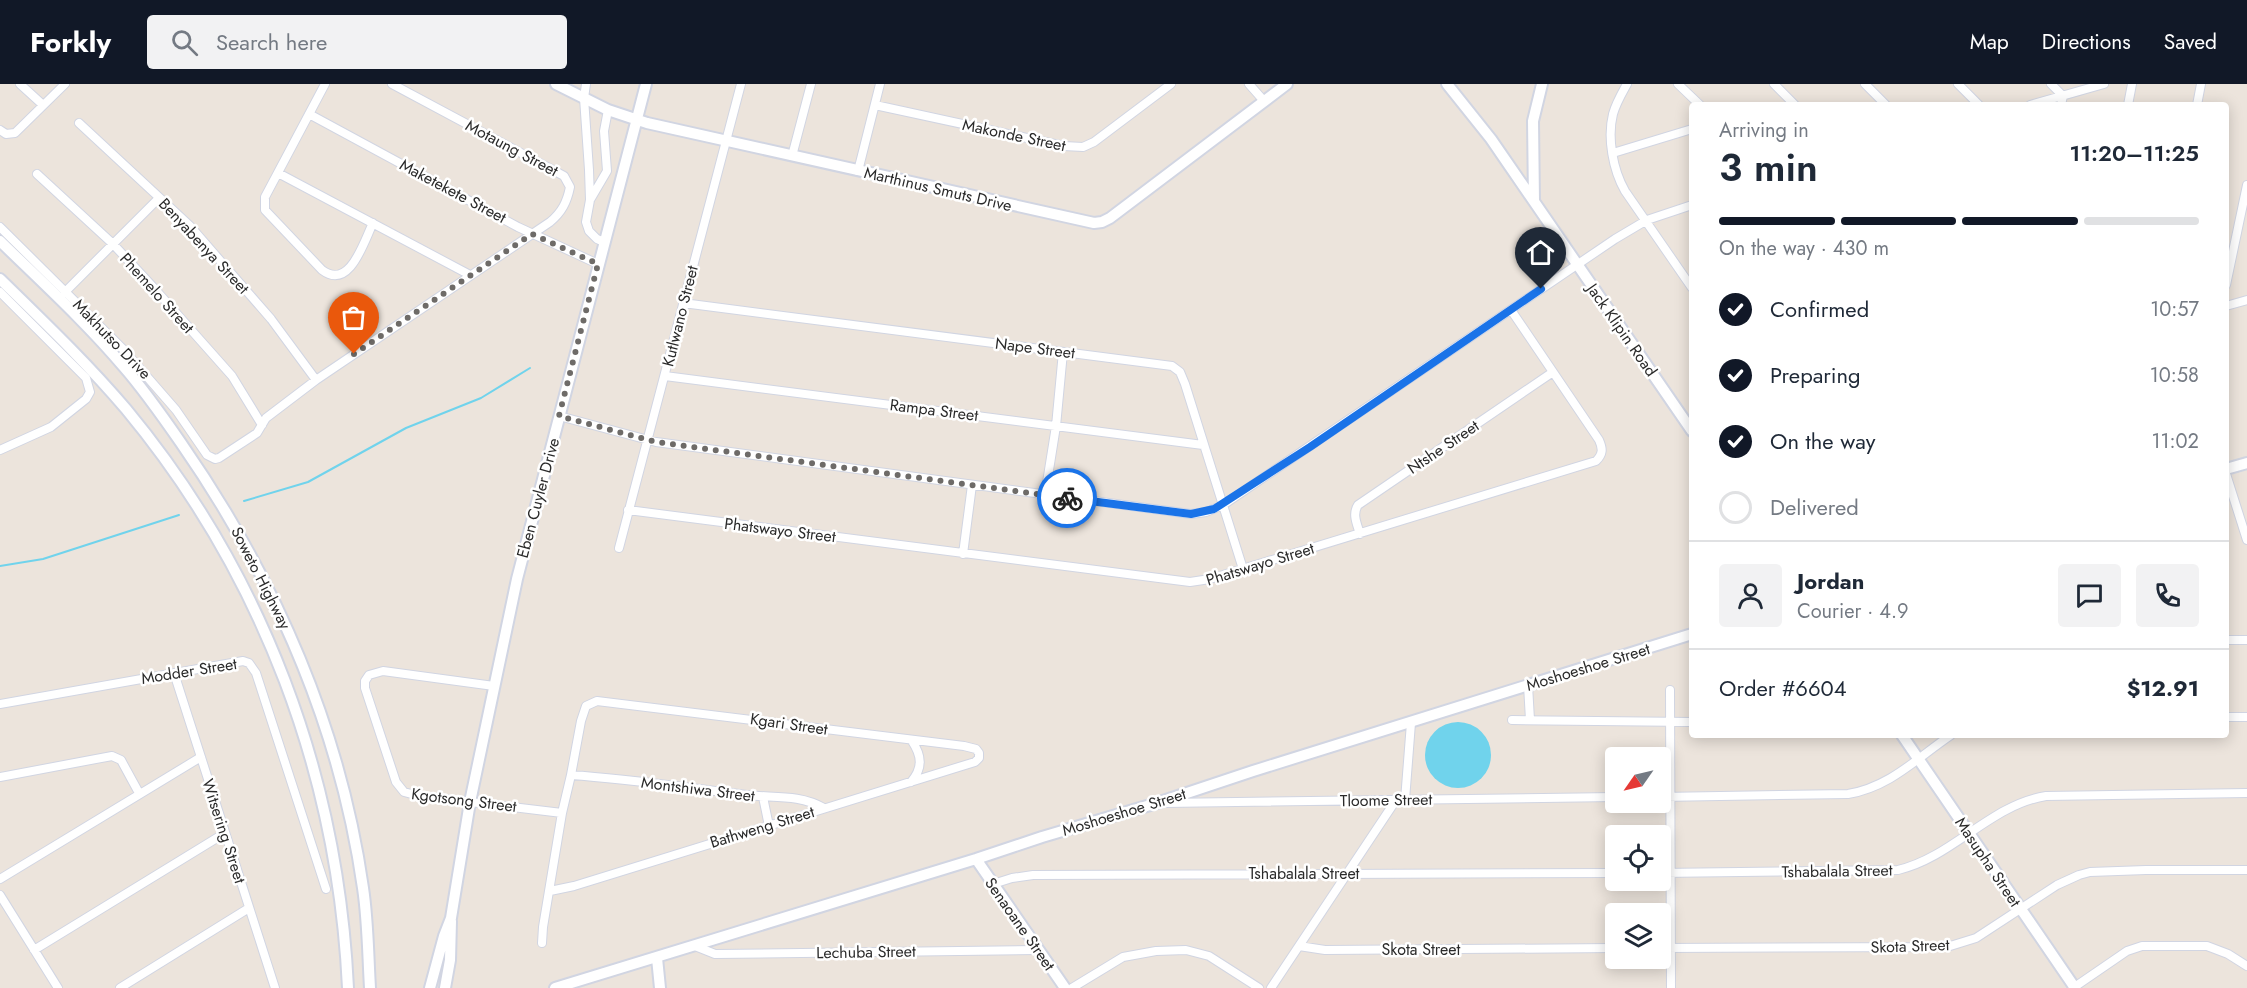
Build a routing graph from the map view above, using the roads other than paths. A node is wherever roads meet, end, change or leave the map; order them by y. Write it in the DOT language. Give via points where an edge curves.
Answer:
graph roads {
  1 [pos="20,84"];
  2 [pos="65,84"];
  3 [pos="325,84"];
  4 [pos="392,84"];
  5 [pos="556,84"];
  6 [pos="586,84"];
  7 [pos="646,84"];
  8 [pos="741,84"];
  9 [pos="811,84"];
  10 [pos="880,84"];
  11 [pos="1249,84"];
  12 [pos="1287,84"];
  13 [pos="1447,84"];
  14 [pos="1542,84"];
  15 [pos="1627,84"];
  16 [pos="1678,84"];
  17 [pos="1774,84"];
  18 [pos="1865,84"];
  19 [pos="1958,84"];
  20 [pos="2051,84"];
  21 [pos="2104,84"];
  22 [pos="2132,84"];
  23 [pos="2201,84"];
  24 [pos="1166,85"];
  25 [pos="2063,96"];
  26 [pos="584,98"];
  27 [pos="1264,101"];
  28 [pos="1697,102"];
  29 [pos="1792,102"];
  30 [pos="1883,102"];
  31 [pos="1976,102"];
  32 [pos="2041,102"];
  33 [pos="2062,102"];
  34 [pos="2129,102"];
  35 [pos="2198,102"];
  36 [pos="43,105"];
  37 [pos="875,105"];
  38 [pos="608,110"];
  39 [pos="309,114"];
  40 [pos="637,119"];
  41 [pos="79,123"];
  42 [pos="0,130"];
  43 [pos="1689,130"];
  44 [pos="726,141"];
  45 [pos="1613,153"];
  46 [pos="792,156"];
  47 [pos="858,171"];
  48 [pos="278,172"];
  49 [pos="37,174"];
  50 [pos="2247,184"];
  51 [pos="159,198"];
  52 [pos="590,200"];
  53 [pos="1534,202"];
  54 [pos="1689,206"];
  55 [pos="1647,220"];
  56 [pos="373,223"];
  57 [pos="0,226"];
  58 [pos="532,234"];
  59 [pos="0,241"];
  60 [pos="604,242"];
  61 [pos="113,244"];
  62 [pos="598,264"];
  63 [pos="1577,264"];
  64 [pos="2229,271"];
  65 [pos="470,275"];
  66 [pos="0,279"];
  67 [pos="1689,283"];
  68 [pos="0,292"];
  69 [pos="62,295"];
  70 [pos="2247,300"];
  71 [pos="683,303"];
  72 [pos="2229,305"];
  73 [pos="1511,310"];
  74 [pos="1063,352"];
  75 [pos="1553,372"];
  76 [pos="665,376"];
  77 [pos="316,380"];
  78 [pos="559,416"];
  79 [pos="262,425"];
  80 [pos="1056,426"];
  81 [pos="1689,426"];
  82 [pos="646,440"];
  83 [pos="1203,445"];
  84 [pos="0,450"];
  85 [pos="215,459"];
  86 [pos="2247,463"];
  87 [pos="2229,471"];
  88 [pos="2229,482"];
  89 [pos="972,485"];
  90 [pos="1045,495"];
  91 [pos="1223,505"];
  92 [pos="628,510"];
  93 [pos="1360,534"];
  94 [pos="2247,540"];
  95 [pos="619,548"];
  96 [pos="963,554"];
  97 [pos="1243,569"];
  98 [pos="1689,635"];
  99 [pos="2229,640"];
  100 [pos="2247,640"];
  101 [pos="174,673"];
  102 [pos="494,686"];
  103 [pos="1528,686"];
  104 [pos="1670,690"];
  105 [pos="0,704"];
  106 [pos="2229,717"];
  107 [pos="2247,717"];
  108 [pos="1512,720"];
  109 [pos="1530,720"];
  110 [pos="1689,722"];
  111 [pos="1411,723"];
  112 [pos="1670,723"];
  113 [pos="1904,738"];
  114 [pos="1947,738"];
  115 [pos="912,741"];
  116 [pos="1670,747"];
  117 [pos="201,757"];
  118 [pos="1919,760"];
  119 [pos="975,762"];
  120 [pos="571,775"];
  121 [pos="0,777"];
  122 [pos="911,782"];
  123 [pos="139,793"];
  124 [pos="2247,793"];
  125 [pos="1671,796"];
  126 [pos="763,797"];
  127 [pos="1605,797"];
  128 [pos="1401,800"];
  129 [pos="470,802"];
  130 [pos="1157,803"];
  131 [pos="824,808"];
  132 [pos="562,813"];
  133 [pos="769,826"];
  134 [pos="225,833"];
  135 [pos="1969,834"];
  136 [pos="976,860"];
  137 [pos="2247,870"];
  138 [pos="1348,872"];
  139 [pos="1605,873"];
  140 [pos="1671,873"];
  141 [pos="0,879"];
  142 [pos="993,884"];
  143 [pos="326,890"];
  144 [pos="549,891"];
  145 [pos="0,895"];
  146 [pos="249,908"];
  147 [pos="2021,910"];
  148 [pos="451,918"];
  149 [pos="542,943"];
  150 [pos="695,946"];
  151 [pos="1299,946"];
  152 [pos="1605,948"];
  153 [pos="1671,948"];
  154 [pos="34,950"];
  155 [pos="1038,950"];
  156 [pos="657,958"];
  157 [pos="2247,966"];
  158 [pos="1671,969"];
  159 [pos="274,986"];
  160 [pos="58,988"];
  161 [pos="120,988"];
  162 [pos="266,988"];
  163 [pos="348,988"];
  164 [pos="370,988"];
  165 [pos="430,988"];
  166 [pos="445,988"];
  167 [pos="555,988"];
  168 [pos="660,988"];
  169 [pos="1065,988"];
  170 [pos="1072,988"];
  171 [pos="1259,988"];
  172 [pos="1271,988"];
  173 [pos="1671,988"];
  174 [pos="2074,988"];
  1 -- 36 [label="street"];
  2 -- 36 [label="street"];
  3 -- 39 [label="street"];
  4 -- 58 [label="street, Motaung Street" via="564,176 570,187 563,207"];
  5 -- 26 [label="street, Marthinus Smuts Drive"];
  6 -- 26 [label="street"];
  7 -- 40 [label="street, Eben Cuyler Drive"];
  8 -- 44 [label="street, Kutlwano Street"];
  9 -- 46 [label="street"];
  10 -- 37 [label="street"];
  11 -- 27 [label="street"];
  12 -- 27 [label="street, Marthinus Smuts Drive"];
  13 -- 53 [label="street, Jack Klipin Road"];
  14 -- 53 [label="street" via="1533,121"];
  15 -- 45 [label="street" via="1612,118"];
  16 -- 28 [label="street"];
  17 -- 29 [label="street"];
  18 -- 30 [label="street"];
  19 -- 31 [label="street"];
  20 -- 25 [label="street"];
  21 -- 25 [label="street"];
  22 -- 34 [label="street"];
  23 -- 35 [label="street"];
  24 -- 37 [label="street, Makonde Street" via="1083,147"];
  25 -- 32 [label="street"];
  25 -- 33 [label="street"];
  26 -- 38 [label="street, Marthinus Smuts Drive"];
  26 -- 52 [label="street"];
  27 -- 47 [label="street, Marthinus Smuts Drive" via="1102,222"];
  36 -- 42 [label="street" via="15,133"];
  37 -- 47 [label="street"];
  38 -- 40 [label="street, Marthinus Smuts Drive"];
  38 -- 52 [label="street" via="604,131 607,171"];
  39 -- 48 [label="street"];
  39 -- 58 [label="street, Maketekete Street"];
  40 -- 44 [label="street, Marthinus Smuts Drive"];
  40 -- 60 [label="street, Eben Cuyler Drive"];
  41 -- 51 [label="street, Benyabenya Street"];
  43 -- 45 [label="street"];
  44 -- 46 [label="street, Marthinus Smuts Drive"];
  44 -- 71 [label="street, Kutlwano Street"];
  45 -- 55 [label="street" via="1620,182"];
  46 -- 47 [label="street, Marthinus Smuts Drive"];
  48 -- 56 [label="street"];
  48 -- 56 [label="street" via="265,197 265,210 327,274 340,275 350,269"];
  49 -- 61 [label="street, Phemelo Street"];
  50 -- 64 [label="street"];
  51 -- 61 [label="street"];
  51 -- 77 [label="street, Benyabenya Street" via="230,270"];
  52 -- 60 [label="street" via="586,222 597,239"];
  53 -- 63 [label="street, Jack Klipin Road"];
  54 -- 55 [label="street"];
  55 -- 63 [label="street"];
  55 -- 67 [label="street"];
  56 -- 65 [label="street"];
  57 -- 69 [label="street, Makhutso Drive"];
  58 -- 62 [label="street, Maketekete Street"];
  58 -- 65 [label="street, Motaung Street"];
  59 -- 69 [label="street, Soweto Highway"];
  60 -- 62 [label="street, Eben Cuyler Drive"];
  61 -- 69 [label="street"];
  61 -- 79 [label="street, Phemelo Street" via="232,376"];
  62 -- 78 [label="street, Eben Cuyler Drive"];
  63 -- 73 [label="street"];
  63 -- 81 [label="street, Jack Klipin Road"];
  65 -- 77 [label="street, Motaung Street"];
  66 -- 163 [label="street, Soweto Highway" via="126,409 190,496 246,593 287,687 320,789 341,895"];
  68 -- 84 [label="street" via="87,378 90,392 51,427"];
  69 -- 85 [label="street, Makhutso Drive" via="108,332 154,383 207,455"];
  69 -- 164 [label="street, Soweto Highway" via="126,368 200,470 245,543 292,639 314,694 345,794 364,897"];
  70 -- 72 [label="street"];
  71 -- 74 [label="street, Nape Street"];
  71 -- 76 [label="street, Kutlwano Street"];
  73 -- 75 [label="street, Phatswayo Street"];
  73 -- 91 [label="street"];
  74 -- 80 [label="street"];
  74 -- 83 [label="street, Nape Street" via="1176,368 1185,384"];
  75 -- 93 [label="street, Ntshe Street" via="1358,505 1355,516"];
  75 -- 93 [label="street, Phatswayo Street" via="1603,448 1596,461"];
  76 -- 80 [label="street, Rampa Street"];
  76 -- 82 [label="street, Kutlwano Street"];
  77 -- 79 [label="street, Motaung Street"];
  78 -- 82 [label="street"];
  78 -- 102 [label="street, Eben Cuyler Drive" via="522,556"];
  79 -- 85 [label="street, Motaung Street" via="257,433"];
  80 -- 83 [label="street, Rampa Street"];
  80 -- 90 [label="street"];
  82 -- 89 [label="street"];
  82 -- 92 [label="street, Kutlwano Street"];
  83 -- 91 [label="street, Nape Street"];
  86 -- 87 [label="street"];
  88 -- 94 [label="street"];
  89 -- 90 [label="street"];
  89 -- 96 [label="street"];
  90 -- 91 [label="street" via="1191,514"];
  91 -- 97 [label="street, Nape Street"];
  92 -- 95 [label="street, Kutlwano Street"];
  92 -- 96 [label="street, Phatswayo Street"];
  93 -- 97 [label="street, Phatswayo Street"];
  96 -- 97 [label="street, Phatswayo Street" via="1190,582"];
  98 -- 103 [label="street, Moshoeshoe Street"];
  99 -- 100 [label="street"];
  101 -- 105 [label="street, Modder Street"];
  101 -- 117 [label="street, Witsering Street"];
  101 -- 143 [label="street, Modder Street" via="243,661 254,668"];
  102 -- 129 [label="street, Eben Cuyler Drive"];
  102 -- 129 [label="street, Kgotsong Street" via="383,671 369,675 365,681 400,789 408,794"];
  103 -- 109 [label="street"];
  103 -- 111 [label="street, Moshoeshoe Street"];
  104 -- 112 [label="street"];
  106 -- 107 [label="street"];
  108 -- 109 [label="street"];
  109 -- 112 [label="street"];
  110 -- 112 [label="street"];
  111 -- 128 [label="street"];
  111 -- 130 [label="street, Moshoeshoe Street"];
  112 -- 116 [label="street"];
  113 -- 118 [label="street, Masupha Street"];
  114 -- 118 [label="street"];
  115 -- 119 [label="street, Kgari Street" via="976,749 980,755"];
  115 -- 120 [label="street, Kgari Street" via="597,701 586,706"];
  115 -- 122 [label="street" via="920,764"];
  117 -- 123 [label="street"];
  117 -- 134 [label="street, Witsering Street"];
  118 -- 125 [label="street" via="1862,792"];
  118 -- 135 [label="street, Masupha Street"];
  119 -- 122 [label="street, Bathweng Street"];
  120 -- 126 [label="street, Montshiwa Street"];
  120 -- 132 [label="street"];
  121 -- 123 [label="street" via="112,756 122,760"];
  122 -- 131 [label="street, Bathweng Street"];
  123 -- 141 [label="street"];
  124 -- 135 [label="street, Tshabalala Street" via="2046,796 2021,802"];
  126 -- 131 [label="street, Montshiwa Street" via="796,798"];
  126 -- 133 [label="street"];
  127 -- 128 [label="street, Tloome Street"];
  128 -- 130 [label="street, Tloome Street"];
  128 -- 138 [label="street"];
  129 -- 132 [label="street, Kgotsong Street"];
  129 -- 148 [label="street, Eben Cuyler Drive"];
  130 -- 136 [label="street, Moshoeshoe Street"];
  131 -- 133 [label="street, Bathweng Street"];
  132 -- 144 [label="street"];
  133 -- 144 [label="street, Bathweng Street"];
  134 -- 146 [label="street, Witsering Street"];
  134 -- 154 [label="street"];
  135 -- 140 [label="street, Tshabalala Street" via="1922,862 1898,870"];
  135 -- 147 [label="street, Masupha Street"];
  136 -- 142 [label="street, Senaoane Street"];
  136 -- 150 [label="street, Moshoeshoe Street"];
  137 -- 147 [label="street, Skota Street" via="2090,872 2057,885"];
  138 -- 139 [label="street, Tshabalala Street"];
  138 -- 142 [label="street, Tshabalala Street" via="1033,875"];
  138 -- 151 [label="street"];
  142 -- 155 [label="street, Senaoane Street"];
  144 -- 149 [label="street"];
  145 -- 154 [label="street"];
  146 -- 159 [label="street, Witsering Street"];
  146 -- 161 [label="street"];
  147 -- 153 [label="street, Skota Street" via="1976,938 1947,947"];
  147 -- 174 [label="street, Masupha Street"];
  148 -- 165 [label="street, Eben Cuyler Drive"];
  148 -- 166 [label="street, Eben Cuyler Drive"];
  150 -- 155 [label="street, Lechuba Street" via="715,954"];
  150 -- 156 [label="street, Moshoeshoe Street"];
  151 -- 152 [label="street, Skota Street" via="1324,950"];
  151 -- 172 [label="street"];
  154 -- 160 [label="street"];
  155 -- 169 [label="street, Senaoane Street"];
  156 -- 167 [label="street, Moshoeshoe Street"];
  156 -- 168 [label="street"];
  157 -- 174 [label="street" via="2207,946 2142,946 2127,951"];
  158 -- 173 [label="street"];
  159 -- 162 [label="street"];
  170 -- 171 [label="street" via="1123,957 1186,950 1209,956"];
}
